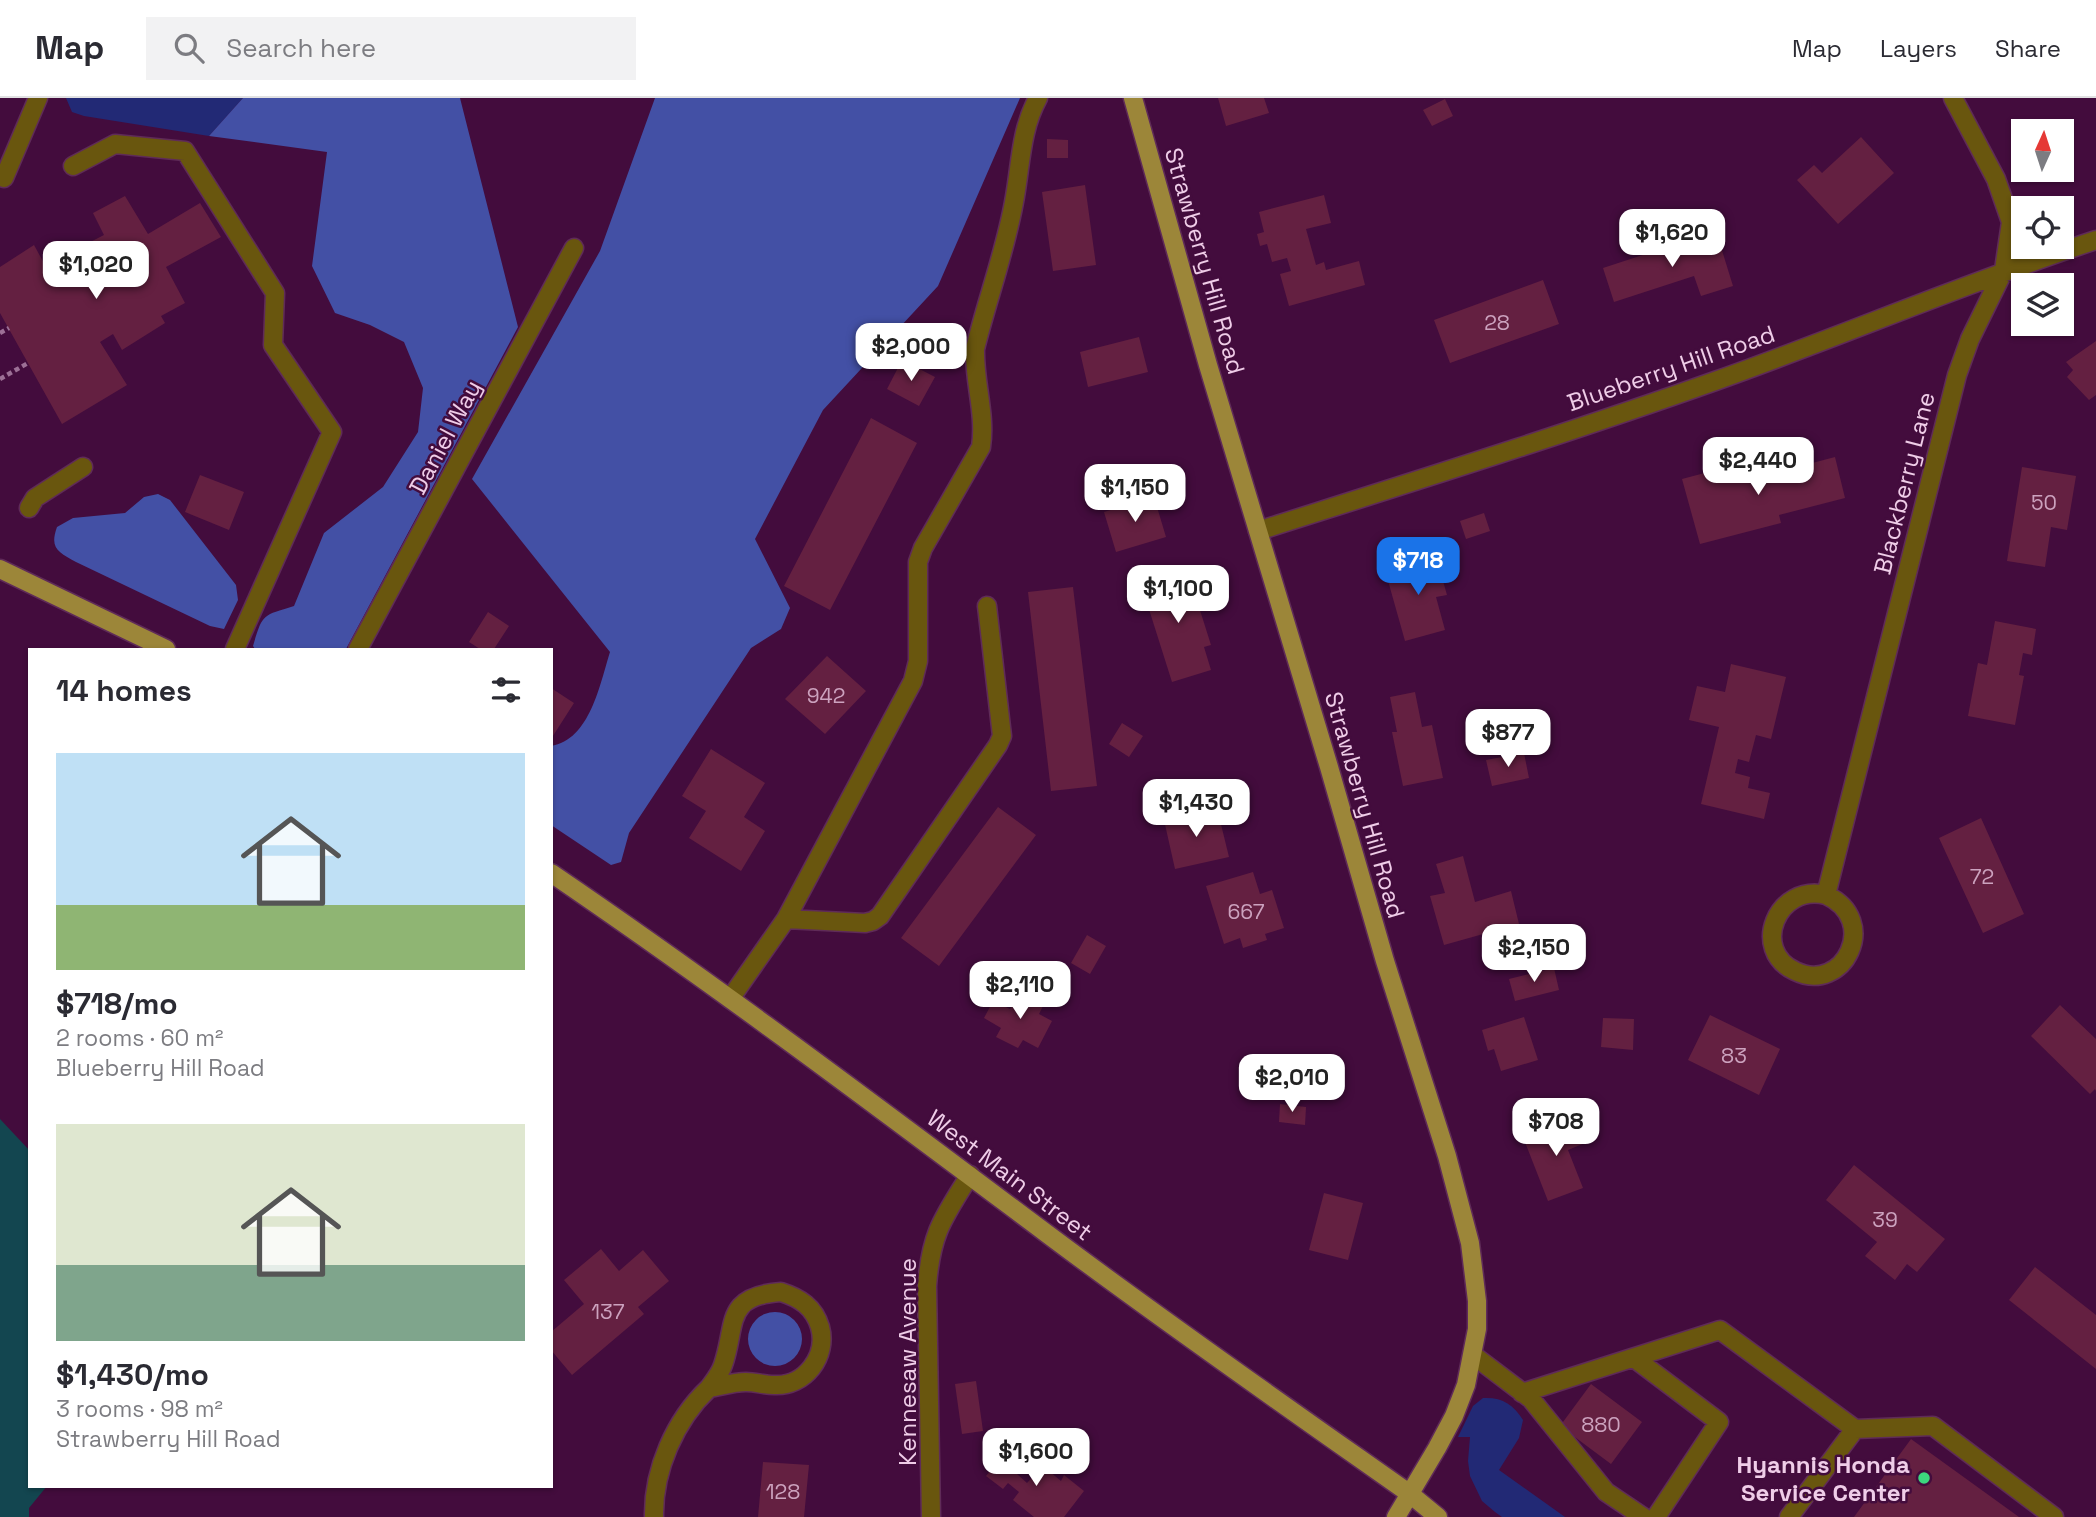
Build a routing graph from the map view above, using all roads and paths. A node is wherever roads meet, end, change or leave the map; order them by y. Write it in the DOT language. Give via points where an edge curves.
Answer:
graph roads {
  1 [pos="38,98"];
  2 [pos="1038,98"];
  3 [pos="1133,98"];
  4 [pos="1953,98"];
  5 [pos="73,166"];
  6 [pos="4,178"];
  7 [pos="2096,240"];
  8 [pos="574,248"];
  9 [pos="2004,270"];
  10 [pos="9,328"];
  11 [pos="0,333"];
  12 [pos="28,363"];
  13 [pos="0,379"];
  14 [pos="83,467"];
  15 [pos="29,508"];
  16 [pos="1258,531"];
  17 [pos="0,569"];
  18 [pos="987,606"];
  19 [pos="164,648"];
  20 [pos="235,648"];
  21 [pos="360,648"];
  22 [pos="553,874"];
  23 [pos="1826,895"];
  24 [pos="786,919"];
  25 [pos="730,999"];
  26 [pos="970,1175"];
  27 [pos="1473,1355"];
  28 [pos="1634,1357"];
  29 [pos="709,1388"];
  30 [pos="1522,1393"];
  31 [pos="1855,1429"];
  32 [pos="1410,1494"];
  33 [pos="654,1517"];
  34 [pos="931,1517"];
  35 [pos="1396,1517"];
  36 [pos="1438,1517"];
  37 [pos="1643,1517"];
  38 [pos="1656,1517"];
  39 [pos="1789,1517"];
  40 [pos="2054,1517"];
  1 -- 6 [label="street"];
  2 -- 24 [label="street" via="1021,148 1014,203 975,349 984,430 981,447 918,562 914,681"];
  3 -- 16 [label="main road, Strawberry Hill Road"];
  4 -- 9 [label="street, Blackberry Lane" via="1996,179 2011,222"];
  5 -- 20 [label="street" via="115,144 185,151 275,293 273,345 332,432"];
  7 -- 9 [label="street, Blueberry Hill Road"];
  8 -- 21 [label="street, Daniel Way"];
  9 -- 16 [label="street, Blueberry Hill Road" via="1718,380"];
  9 -- 23 [label="street, Blackberry Lane" via="1957,375"];
  10 -- 11 [label="path"];
  12 -- 13 [label="path"];
  14 -- 15 [label="street" via="35,498"];
  16 -- 27 [label="main road, Strawberry Hill Road" via="1464,1220 1477,1300"];
  17 -- 19 [label="main road"];
  18 -- 24 [label="street" via="1002,736 998,745 880,916 864,923"];
  22 -- 25 [label="main road, West Main Street"];
  23 -- 23 [label="street" via="1848,913 1854,931 1851,950 1832,970 1814,975 1795,971 1776,953 1775,919 1785,904 1800,896"];
  24 -- 25 [label="street"];
  25 -- 26 [label="main road, West Main Street"];
  26 -- 32 [label="main road, West Main Street"];
  26 -- 34 [label="street, Kennesaw Avenue" via="942,1218 929,1258"];
  27 -- 30 [label="street"];
  27 -- 32 [label="main road, Strawberry Hill Road" via="1454,1416"];
  28 -- 30 [label="street"];
  28 -- 31 [label="street" via="1720,1330"];
  28 -- 38 [label="street" via="1719,1422"];
  29 -- 29 [label="street" via="744,1382 790,1383 804,1376 815,1364 822,1341 818,1318 808,1305 782,1292 753,1298 733,1320 720,1372"];
  29 -- 33 [label="street" via="683,1418 664,1459"];
  30 -- 37 [label="street" via="1606,1492"];
  31 -- 39 [label="street"];
  31 -- 40 [label="street" via="1933,1426"];
  32 -- 35 [label="main road, Strawberry Hill Road"];
  32 -- 36 [label="main road, West Main Street"];
}
